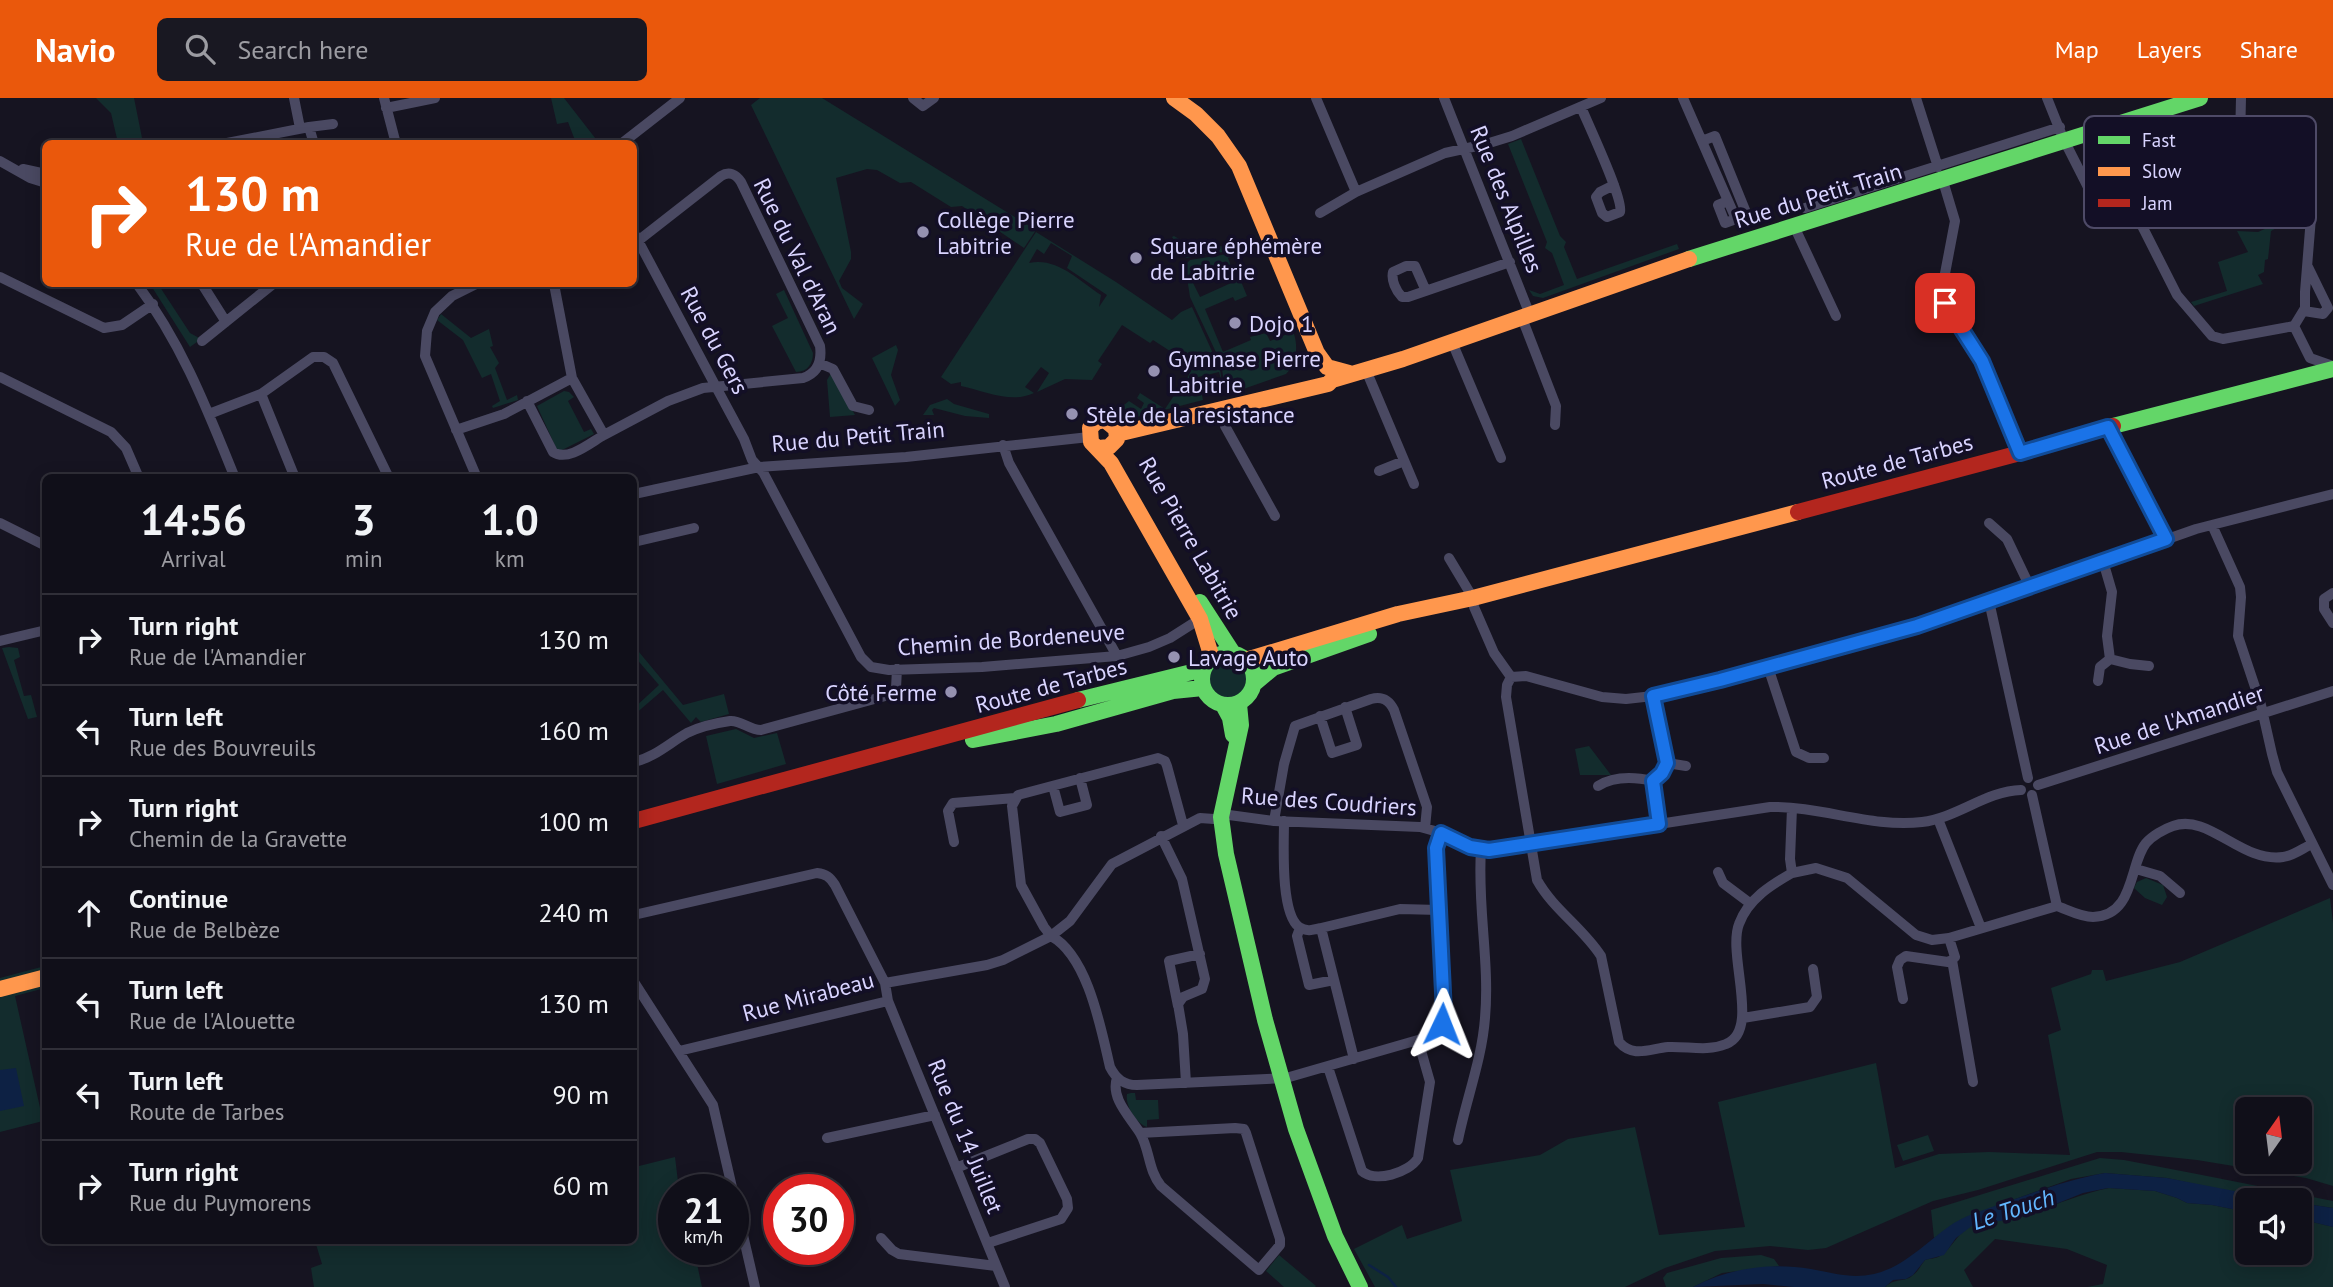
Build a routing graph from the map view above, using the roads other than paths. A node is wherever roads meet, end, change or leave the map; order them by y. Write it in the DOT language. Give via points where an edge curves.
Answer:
graph roads {
  1 [pos="294,98"];
  2 [pos="435,98"];
  3 [pos="680,98"];
  4 [pos="913,98"];
  5 [pos="934,98"];
  6 [pos="1174,98"];
  7 [pos="1316,98"];
  8 [pos="1444,98"];
  9 [pos="1601,98"];
  10 [pos="1683,98"];
  11 [pos="1916,98"];
  12 [pos="2046,98"];
  13 [pos="2200,98"];
  14 [pos="2241,98"];
  15 [pos="385,103"];
  16 [pos="1581,107"];
  17 [pos="2132,116"];
  18 [pos="2241,116"];
  19 [pos="333,124"];
  20 [pos="305,128"];
  21 [pos="2084,128"];
  22 [pos="2063,134"];
  23 [pos="243,140"];
  24 [pos="312,140"];
  25 [pos="395,140"];
  26 [pos="626,140"];
  27 [pos="1702,141"];
  28 [pos="1464,148"];
  29 [pos="0,162"];
  30 [pos="14,167"];
  31 [pos="42,173"];
  32 [pos="1940,174"];
  33 [pos="2084,177"];
  34 [pos="42,182"];
  35 [pos="1614,185"];
  36 [pos="1356,192"];
  37 [pos="1805,208"];
  38 [pos="1320,213"];
  39 [pos="1794,226"];
  40 [pos="2143,228"];
  41 [pos="2310,228"];
  42 [pos="637,238"];
  43 [pos="637,243"];
  44 [pos="1510,262"];
  45 [pos="2307,265"];
  46 [pos="0,277"];
  47 [pos="139,287"];
  48 [pos="204,287"];
  49 [pos="269,287"];
  50 [pos="471,287"];
  51 [pos="555,287"];
  52 [pos="1426,291"];
  53 [pos="153,304"];
  54 [pos="2304,311"];
  55 [pos="1526,316"];
  56 [pos="1836,316"];
  57 [pos="226,322"];
  58 [pos="2294,326"];
  59 [pos="202,341"];
  60 [pos="1452,342"];
  61 [pos="820,363"];
  62 [pos="2333,368"];
  63 [pos="1360,372"];
  64 [pos="1325,374"];
  65 [pos="0,377"];
  66 [pos="572,378"];
  67 [pos="715,385"];
  68 [pos="261,394"];
  69 [pos="527,401"];
  70 [pos="869,410"];
  71 [pos="1220,410"];
  72 [pos="209,414"];
  73 [pos="1555,425"];
  74 [pos="2108,427"];
  75 [pos="456,430"];
  76 [pos="604,435"];
  77 [pos="1105,441"];
  78 [pos="1003,445"];
  79 [pos="2020,453"];
  80 [pos="1501,458"];
  81 [pos="1404,461"];
  82 [pos="759,467"];
  83 [pos="1379,471"];
  84 [pos="137,474"];
  85 [pos="233,474"];
  86 [pos="293,474"];
  87 [pos="387,474"];
  88 [pos="475,474"];
  89 [pos="1414,484"];
  90 [pos="637,493"];
  91 [pos="2333,494"];
  92 [pos="1275,516"];
  93 [pos="0,523"];
  94 [pos="1989,523"];
  95 [pos="2212,525"];
  96 [pos="694,528"];
  97 [pos="2166,539"];
  98 [pos="637,541"];
  99 [pos="42,544"];
  100 [pos="1449,558"];
  101 [pos="2103,561"];
  102 [pos="2030,587"];
  103 [pos="2333,593"];
  104 [pos="1473,598"];
  105 [pos="1989,601"];
  106 [pos="1204,617"];
  107 [pos="2333,623"];
  108 [pos="42,631"];
  109 [pos="0,641"];
  110 [pos="1117,656"];
  111 [pos="1239,657"];
  112 [pos="2110,659"];
  113 [pos="1208,664"];
  114 [pos="2149,666"];
  115 [pos="1768,667"];
  116 [pos="897,669"];
  117 [pos="1511,677"];
  118 [pos="2098,681"];
  119 [pos="1255,683"];
  120 [pos="1203,688"];
  121 [pos="2333,691"];
  122 [pos="1653,696"];
  123 [pos="1231,705"];
  124 [pos="1345,708"];
  125 [pos="2263,713"];
  126 [pos="1320,716"];
  127 [pos="910,747"];
  128 [pos="1824,758"];
  129 [pos="637,761"];
  130 [pos="1667,763"];
  131 [pos="1686,766"];
  132 [pos="1080,778"];
  133 [pos="2028,778"];
  134 [pos="1653,781"];
  135 [pos="1053,786"];
  136 [pos="1598,786"];
  137 [pos="2021,790"];
  138 [pos="2035,790"];
  139 [pos="1015,798"];
  140 [pos="1792,808"];
  141 [pos="1221,817"];
  142 [pos="1938,819"];
  143 [pos="637,820"];
  144 [pos="1279,821"];
  145 [pos="1659,824"];
  146 [pos="1183,825"];
  147 [pos="1433,831"];
  148 [pos="1161,836"];
  149 [pos="954,842"];
  150 [pos="1531,844"];
  151 [pos="2312,844"];
  152 [pos="1481,850"];
  153 [pos="2136,869"];
  154 [pos="1718,872"];
  155 [pos="1792,873"];
  156 [pos="2333,886"];
  157 [pos="2180,893"];
  158 [pos="1751,904"];
  159 [pos="2057,906"];
  160 [pos="1439,910"];
  161 [pos="637,914"];
  162 [pos="1300,928"];
  163 [pos="1321,928"];
  164 [pos="1981,928"];
  165 [pos="1051,936"];
  166 [pos="1949,938"];
  167 [pos="1199,954"];
  168 [pos="1952,960"];
  169 [pos="1813,969"];
  170 [pos="42,978"];
  171 [pos="1334,980"];
  172 [pos="885,983"];
  173 [pos="637,987"];
  174 [pos="0,989"];
  175 [pos="1903,999"];
  176 [pos="888,1001"];
  177 [pos="1178,1006"];
  178 [pos="1743,1018"];
  179 [pos="1418,1040"];
  180 [pos="679,1051"];
  181 [pos="1354,1059"];
  182 [pos="1328,1067"];
  183 [pos="1117,1078"];
  184 [pos="1281,1079"];
  185 [pos="1973,1082"];
  186 [pos="1186,1083"];
  187 [pos="935,1115"];
  188 [pos="1140,1133"];
  189 [pos="827,1138"];
  190 [pos="1458,1140"];
  191 [pos="956,1168"];
  192 [pos="881,1238"];
  193 [pos="988,1244"];
  194 [pos="996,1266"];
  195 [pos="755,1287"];
  196 [pos="1005,1287"];
  197 [pos="1360,1287"];
  1 -- 20 [label="street"];
  2 -- 15 [label="street"];
  3 -- 26 [label="street"];
  4 -- 5 [label="street" via="923,106"];
  6 -- 64 [label="main road" via="1218,136 1239,166"];
  7 -- 36 [label="street"];
  8 -- 28 [label="street, Rue des Alpilles"];
  9 -- 16 [label="street"];
  10 -- 27 [label="street"];
  11 -- 32 [label="street"];
  12 -- 22 [label="street"];
  13 -- 17 [label="main road, Rue du Petit Train"];
  14 -- 18 [label="street"];
  15 -- 25 [label="street"];
  16 -- 28 [label="street" via="1512,136"];
  16 -- 35 [label="street"];
  19 -- 20 [label="street"];
  20 -- 23 [label="street"];
  20 -- 24 [label="street"];
  21 -- 22 [label="main road, Rue du Petit Train"];
  22 -- 32 [label="main road, Rue du Petit Train"];
  22 -- 33 [label="street"];
  27 -- 27 [label="street" via="1715,136 1746,215 1736,219"];
  28 -- 36 [label="street"];
  28 -- 44 [label="street, Rue des Alpilles"];
  29 -- 30 [label="street"];
  30 -- 31 [label="street"];
  30 -- 34 [label="street"];
  32 -- 37 [label="street"];
  32 -- 39 [label="main road, Rue du Petit Train"];
  32 -- 79 [label="street" via="1955,221 1942,284 1945,303 1982,361"];
  36 -- 38 [label="street"];
  39 -- 55 [label="main road, Rue du Petit Train"];
  39 -- 56 [label="street"];
  40 -- 58 [label="street" via="2177,295 2209,334 2223,339"];
  41 -- 45 [label="street"];
  42 -- 61 [label="street, Rue du Val d'Aran" via="721,176 736,176 820,346"];
  43 -- 67 [label="street, Rue du Gers"];
  44 -- 52 [label="street"];
  44 -- 55 [label="street, Rue des Alpilles"];
  45 -- 54 [label="street"];
  45 -- 54 [label="street" via="2328,307 2323,314"];
  46 -- 53 [label="street" via="104,328 122,325"];
  47 -- 53 [label="street"];
  48 -- 57 [label="street"];
  49 -- 57 [label="street"];
  50 -- 75 [label="street" via="440,307 425,339 426,362"];
  51 -- 66 [label="street"];
  53 -- 72 [label="street" via="186,359"];
  54 -- 58 [label="street"];
  55 -- 60 [label="main road, Rue du Petit Train"];
  55 -- 73 [label="street, Rue des Alpilles" via="1556,406"];
  57 -- 59 [label="street"];
  58 -- 62 [label="street" via="2310,358"];
  60 -- 63 [label="main road, Rue du Petit Train"];
  60 -- 80 [label="street"];
  61 -- 67 [label="street, Rue du Val d'Aran" via="803,378"];
  61 -- 70 [label="street" via="833,369 853,406"];
  62 -- 74 [label="main road, Route de Tarbes"];
  63 -- 64 [label="main road, Rue du Petit Train"];
  63 -- 81 [label="street"];
  64 -- 71 [label="main road, Rue du Petit Train" via="1296,390"];
  65 -- 84 [label="street" via="111,432 126,448"];
  66 -- 69 [label="street"];
  66 -- 76 [label="street"];
  67 -- 76 [label="street, Rue du Val d'Aran" via="668,401"];
  67 -- 82 [label="street, Rue du Gers" via="751,460"];
  68 -- 72 [label="street"];
  68 -- 86 [label="street"];
  68 -- 87 [label="street" via="313,358 329,359"];
  69 -- 75 [label="street"];
  69 -- 76 [label="street, Rue du Val d'Aran" via="557,455 567,456"];
  71 -- 77 [label="main road, Rue du Petit Train"];
  71 -- 92 [label="street"];
  72 -- 85 [label="street"];
  74 -- 79 [label="main road, Route de Tarbes"];
  74 -- 97 [label="street"];
  75 -- 88 [label="street"];
  77 -- 78 [label="street, Rue du Petit Train"];
  77 -- 106 [label="main road, Rue Pierre Labitrie"];
  78 -- 82 [label="street, Rue du Petit Train"];
  78 -- 110 [label="street"];
  79 -- 104 [label="main road, Route de Tarbes"];
  81 -- 83 [label="street"];
  81 -- 89 [label="street"];
  82 -- 90 [label="street, Rue du Petit Train"];
  82 -- 116 [label="street, Chemin de Bordeneuve" via="861,657 874,668"];
  91 -- 95 [label="street"];
  93 -- 99 [label="street"];
  94 -- 102 [label="street" via="2007,539"];
  95 -- 97 [label="street"];
  95 -- 125 [label="street" via="2240,587 2238,636"];
  96 -- 98 [label="street"];
  97 -- 101 [label="street"];
  100 -- 104 [label="street"];
  101 -- 102 [label="street"];
  101 -- 112 [label="street" via="2112,592 2107,636"];
  102 -- 105 [label="street"];
  103 -- 107 [label="street" via="2324,600 2324,610"];
  104 -- 111 [label="main road, Route de Tarbes"];
  104 -- 117 [label="street" via="1494,653"];
  104 -- 119 [label="main road, Route de Tarbes" via="1273,668"];
  105 -- 115 [label="street"];
  105 -- 133 [label="street"];
  106 -- 110 [label="street, Chemin de Bordeneuve" via="1170,638"];
  106 -- 111 [label="main road, Rue Pierre Labitrie"];
  106 -- 113 [label="main road, Rue Pierre Labitrie"];
  108 -- 109 [label="street"];
  110 -- 116 [label="street, Chemin de Bordeneuve"];
  111 -- 113 [label="main road, Route de Tarbes" via="1222,654"];
  111 -- 119 [label="main road" via="1255,674"];
  112 -- 114 [label="street"];
  112 -- 118 [label="street" via="2100,667"];
  113 -- 120 [label="main road"];
  113 -- 127 [label="main road, Route de Tarbes"];
  115 -- 122 [label="street"];
  115 -- 128 [label="street" via="1796,752"];
  116 -- 129 [label="street" via="896,688 889,695 761,730 732,721 704,727"];
  117 -- 122 [label="street" via="1526,676 1602,697"];
  117 -- 150 [label="street" via="1506,697"];
  119 -- 123 [label="main road, Route de Tarbes" via="1247,699"];
  120 -- 123 [label="main road" via="1215,702"];
  120 -- 127 [label="main road, Route de Tarbes" via="1174,691 1056,724"];
  121 -- 125 [label="street, Rue de l'Amandier"];
  122 -- 130 [label="street"];
  123 -- 141 [label="main road" via="1236,744"];
  124 -- 126 [label="street"];
  124 -- 126 [label="street" via="1357,745 1332,753"];
  124 -- 147 [label="street" via="1376,698 1389,702"];
  125 -- 138 [label="street, Rue de l'Amandier"];
  125 -- 151 [label="street" via="2277,772"];
  126 -- 144 [label="street" via="1292,730 1277,797"];
  127 -- 143 [label="main road, Route de Tarbes"];
  130 -- 131 [label="street"];
  130 -- 134 [label="street"];
  132 -- 135 [label="street"];
  132 -- 135 [label="street" via="1087,805 1060,812"];
  132 -- 146 [label="street" via="1162,759"];
  133 -- 137 [label="street" via="2022,781"];
  133 -- 138 [label="street" via="2033,779"];
  134 -- 136 [label="street" via="1608,779"];
  134 -- 145 [label="street"];
  135 -- 139 [label="street"];
  137 -- 138 [label="street" via="2026,795"];
  137 -- 142 [label="street" via="1992,796"];
  138 -- 159 [label="street"];
  139 -- 149 [label="street" via="953,803 948,811"];
  139 -- 165 [label="street" via="1020,883"];
  140 -- 142 [label="street" via="1894,822"];
  140 -- 145 [label="street" via="1770,807"];
  140 -- 155 [label="street"];
  141 -- 144 [label="street, Rue des Coudriers"];
  141 -- 146 [label="street, Rue des Coudriers"];
  141 -- 184 [label="main road"];
  142 -- 164 [label="street"];
  144 -- 147 [label="street, Rue des Coudriers"];
  144 -- 162 [label="street" via="1284,881"];
  145 -- 150 [label="street"];
  146 -- 148 [label="street, Rue des Coudriers"];
  147 -- 152 [label="street"];
  147 -- 160 [label="street, Rue des Coudriers"];
  148 -- 165 [label="street, Rue Mirabeau" via="1112,864 1070,921"];
  148 -- 167 [label="street" via="1180,874"];
  150 -- 152 [label="street"];
  150 -- 178 [label="street" via="1537,880 1544,892 1601,957 1619,1042 1625,1049 1634,1053 1669,1047 1707,1050 1729,1044 1740,1032"];
  151 -- 153 [label="street" via="2286,857 2266,858 2211,831 2191,824 2174,825 2144,845"];
  151 -- 156 [label="street"];
  152 -- 190 [label="street" via="1485,1018"];
  153 -- 157 [label="street" via="2160,876"];
  153 -- 159 [label="street" via="2127,892 2111,912 2093,917"];
  154 -- 158 [label="street" via="1723,883"];
  155 -- 158 [label="street"];
  155 -- 166 [label="street" via="1816,868 1847,878 1916,935 1932,940"];
  158 -- 178 [label="street" via="1739,924 1734,947"];
  159 -- 164 [label="street"];
  160 -- 163 [label="street" via="1400,909"];
  160 -- 179 [label="street, Rue des Coudriers" via="1443,1019 1435,1033"];
  161 -- 172 [label="street" via="823,874 835,884"];
  162 -- 163 [label="street"];
  162 -- 171 [label="street" via="1297,936 1309,985"];
  163 -- 171 [label="street"];
  164 -- 166 [label="street"];
  165 -- 172 [label="street, Rue Mirabeau" via="988,965"];
  165 -- 183 [label="street" via="1067,947 1092,995 1110,1067"];
  166 -- 168 [label="street"];
  167 -- 177 [label="street" via="1205,985 1183,997"];
  167 -- 177 [label="street" via="1168,961"];
  168 -- 175 [label="street" via="1906,956 1900,960 1897,967"];
  168 -- 185 [label="street"];
  169 -- 178 [label="street" via="1817,997 1810,1007"];
  170 -- 174 [label="main road"];
  171 -- 181 [label="street"];
  172 -- 176 [label="street, Rue Mirabeau"];
  173 -- 180 [label="street"];
  176 -- 180 [label="street, Rue Mirabeau"];
  176 -- 187 [label="street, Rue du 14 Juillet"];
  177 -- 186 [label="street"];
  179 -- 181 [label="street, Rue des Coudriers"];
  179 -- 182 [label="street" via="1430,1082 1418,1158 1411,1166 1379,1177 1362,1171"];
  180 -- 195 [label="street" via="713,1105"];
  181 -- 182 [label="street, Rue des Coudriers"];
  182 -- 184 [label="street, Rue des Coudriers"];
  183 -- 186 [label="street, Rue des Coudriers" via="1133,1085"];
  183 -- 188 [label="street" via="1118,1100"];
  184 -- 186 [label="street, Rue des Coudriers"];
  184 -- 197 [label="main road" via="1310,1176"];
  187 -- 189 [label="street"];
  187 -- 191 [label="street, Rue du 14 Juillet"];
  188 -- 188 [label="street" via="1245,1130 1280,1240 1259,1270 1161,1186"];
  191 -- 193 [label="street, Rue du 14 Juillet"];
  191 -- 193 [label="street" via="1035,1139 1067,1199 1062,1219"];
  192 -- 194 [label="street" via="899,1254"];
  193 -- 194 [label="street, Rue du 14 Juillet"];
  194 -- 196 [label="street, Rue du 14 Juillet"];
}
